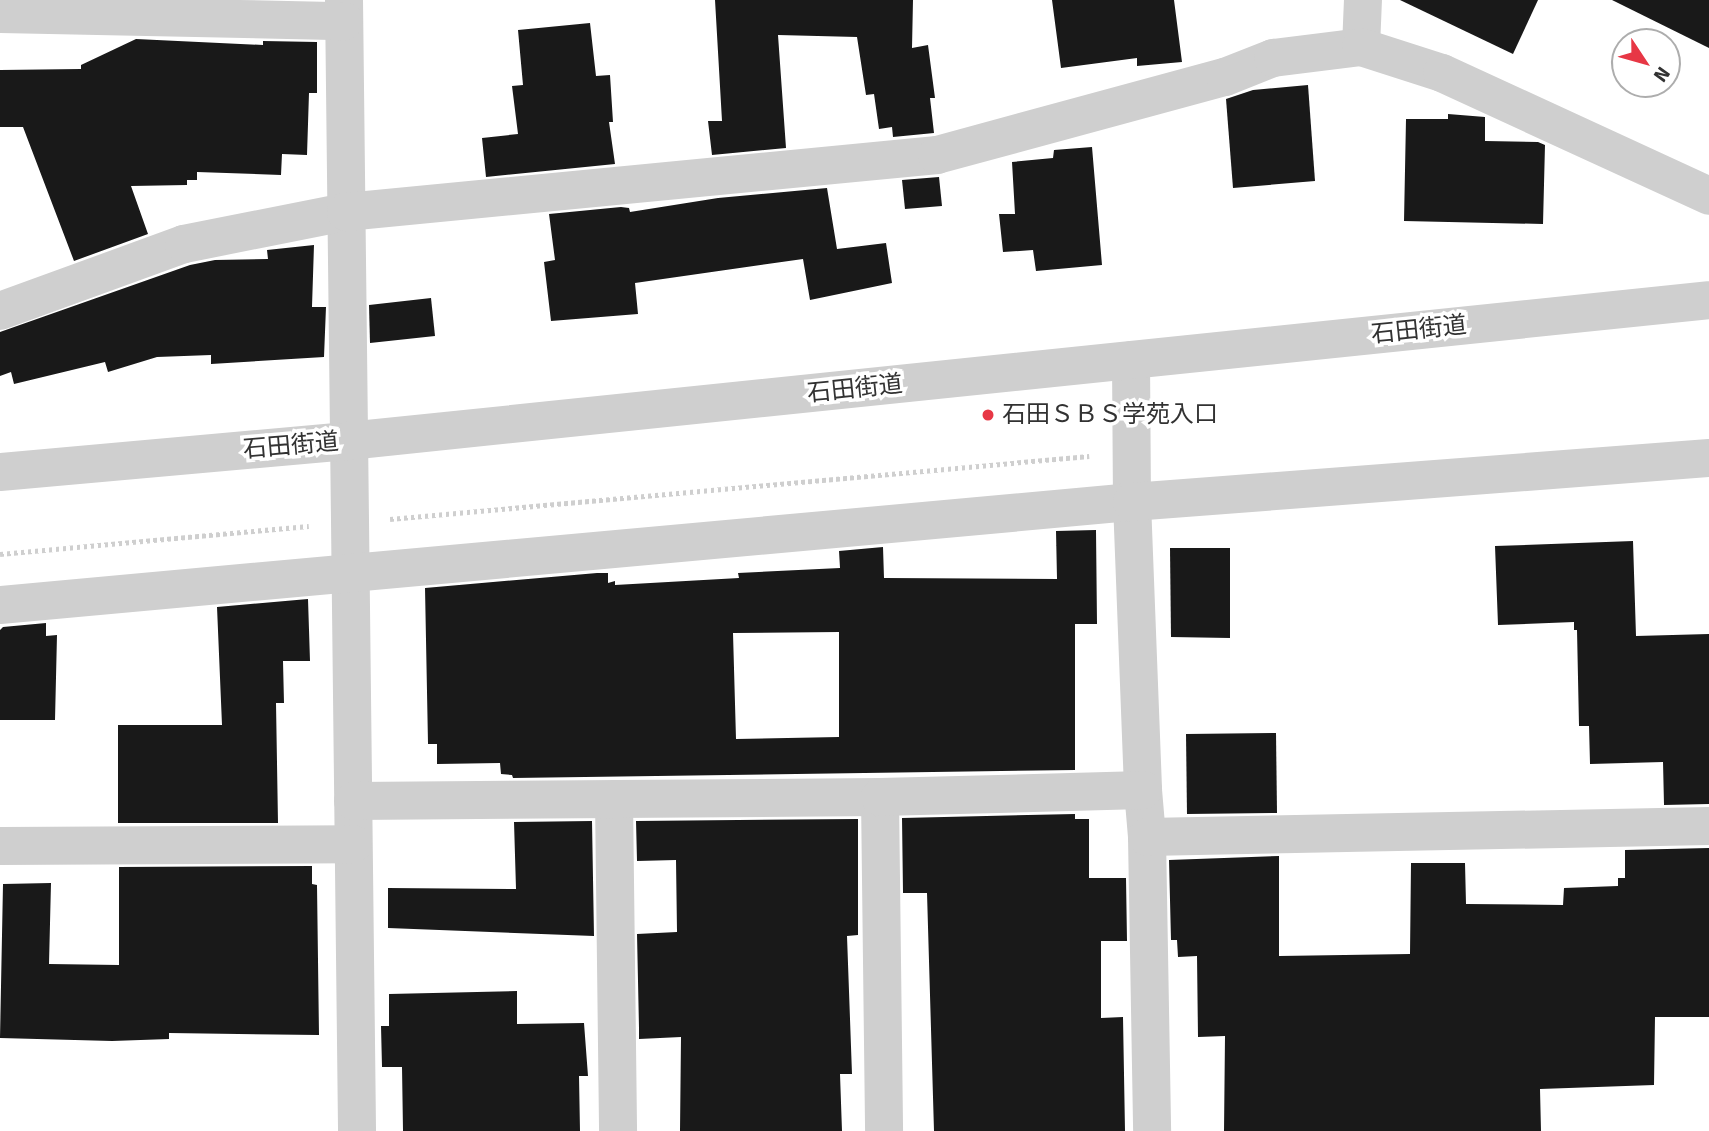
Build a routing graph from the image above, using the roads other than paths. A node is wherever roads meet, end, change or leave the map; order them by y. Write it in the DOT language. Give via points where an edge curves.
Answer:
graph roads {
  1 [pos="1363,0"];
  2 [pos="344,10"];
  3 [pos="0,14"];
  4 [pos="1361,47"];
  5 [pos="1709,196"];
  6 [pos="346,212"];
  7 [pos="1709,300"];
  8 [pos="0,311"];
  9 [pos="1131,360"];
  10 [pos="348,441"];
  11 [pos="1709,458"];
  12 [pos="0,472"];
  13 [pos="1132,502"];
  14 [pos="350,572"];
  15 [pos="0,605"];
  16 [pos="1143,790"];
  17 [pos="880,797"];
  18 [pos="614,799"];
  19 [pos="353,801"];
  20 [pos="1709,826"];
  21 [pos="1147,837"];
  22 [pos="353,844"];
  23 [pos="0,846"];
  24 [pos="357,1131"];
  25 [pos="618,1131"];
  26 [pos="884,1131"];
  27 [pos="1152,1131"];
  1 -- 4 [label="street"];
  2 -- 3 [label="street"];
  2 -- 6 [label="street"];
  4 -- 5 [label="street" via="1442,73"];
  4 -- 6 [label="street" via="1273,58 1225,77 937,155"];
  6 -- 8 [label="street" via="184,244"];
  6 -- 10 [label="street"];
  7 -- 9 [label="street, 石田街道"];
  9 -- 10 [label="street, 石田街道"];
  9 -- 13 [label="street"];
  10 -- 12 [label="street, 石田街道"];
  10 -- 14 [label="street"];
  11 -- 13 [label="street"];
  13 -- 14 [label="street"];
  13 -- 16 [label="street"];
  14 -- 15 [label="street"];
  14 -- 19 [label="street"];
  16 -- 17 [label="street"];
  16 -- 21 [label="street"];
  17 -- 18 [label="street"];
  17 -- 26 [label="street"];
  18 -- 19 [label="street"];
  18 -- 25 [label="street"];
  19 -- 22 [label="street"];
  20 -- 21 [label="street"];
  21 -- 27 [label="street"];
  22 -- 23 [label="street"];
  22 -- 24 [label="street"];
}
